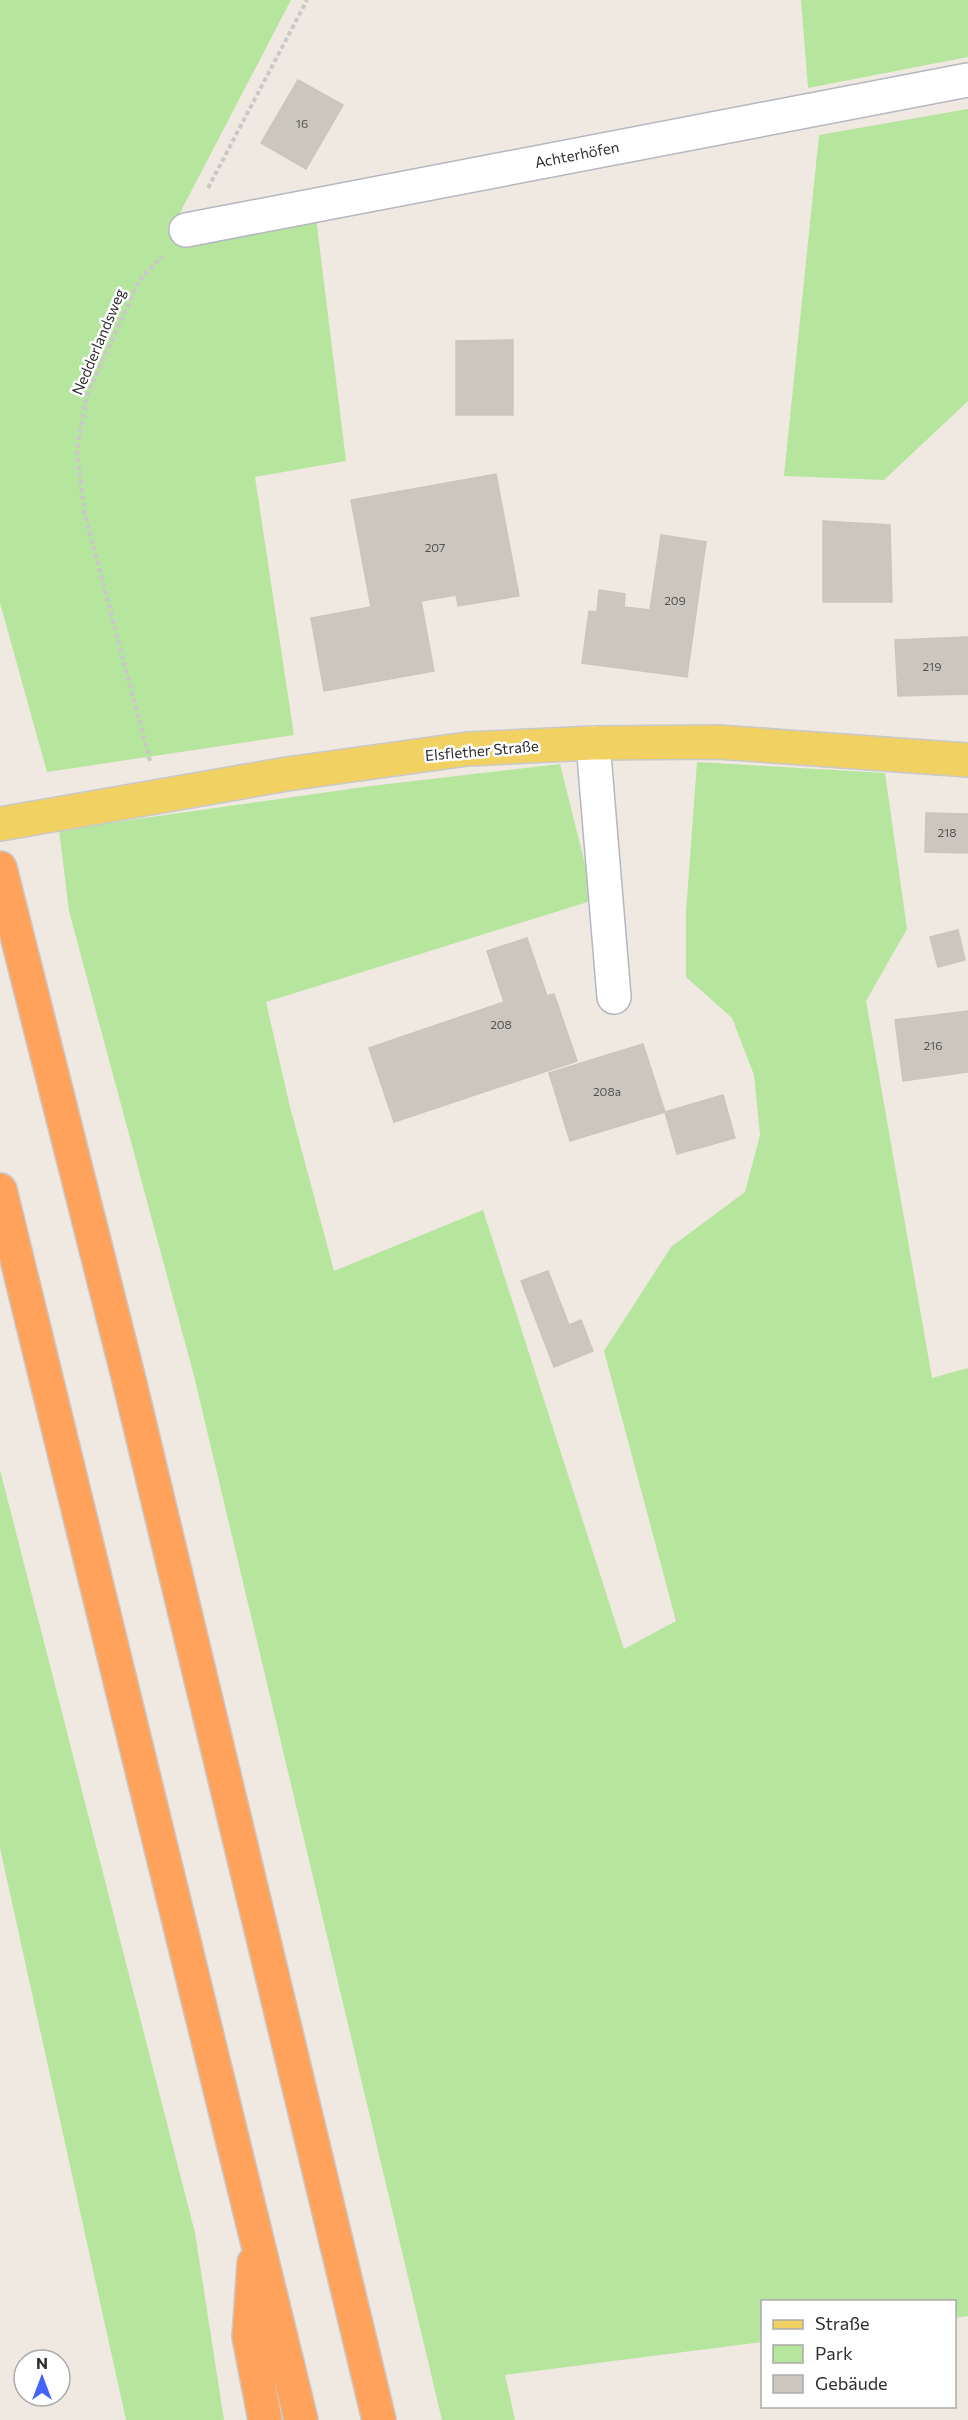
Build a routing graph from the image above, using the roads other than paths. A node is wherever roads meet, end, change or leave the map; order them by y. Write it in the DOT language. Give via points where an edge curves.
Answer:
graph roads {
  1 [pos="968,80"];
  2 [pos="186,230"];
  3 [pos="593,743"];
  4 [pos="968,760"];
  5 [pos="0,824"];
  6 [pos="0,868"];
  7 [pos="614,997"];
  8 [pos="0,1190"];
  9 [pos="257,2231"];
  10 [pos="265,2420"];
  11 [pos="301,2420"];
  12 [pos="379,2420"];
  1 -- 2 [label="lane, Achterhöfen"];
  3 -- 4 [label="main road, Elsflether Straße" via="718,742"];
  3 -- 5 [label="main road, Elsflether Straße" via="467,749 287,774"];
  3 -- 7 [label="lane"];
  6 -- 12 [label="highway" via="132,1391"];
  8 -- 9 [label="highway"];
  9 -- 10 [label="highway" via="249,2337"];
  9 -- 11 [label="highway"];
}
